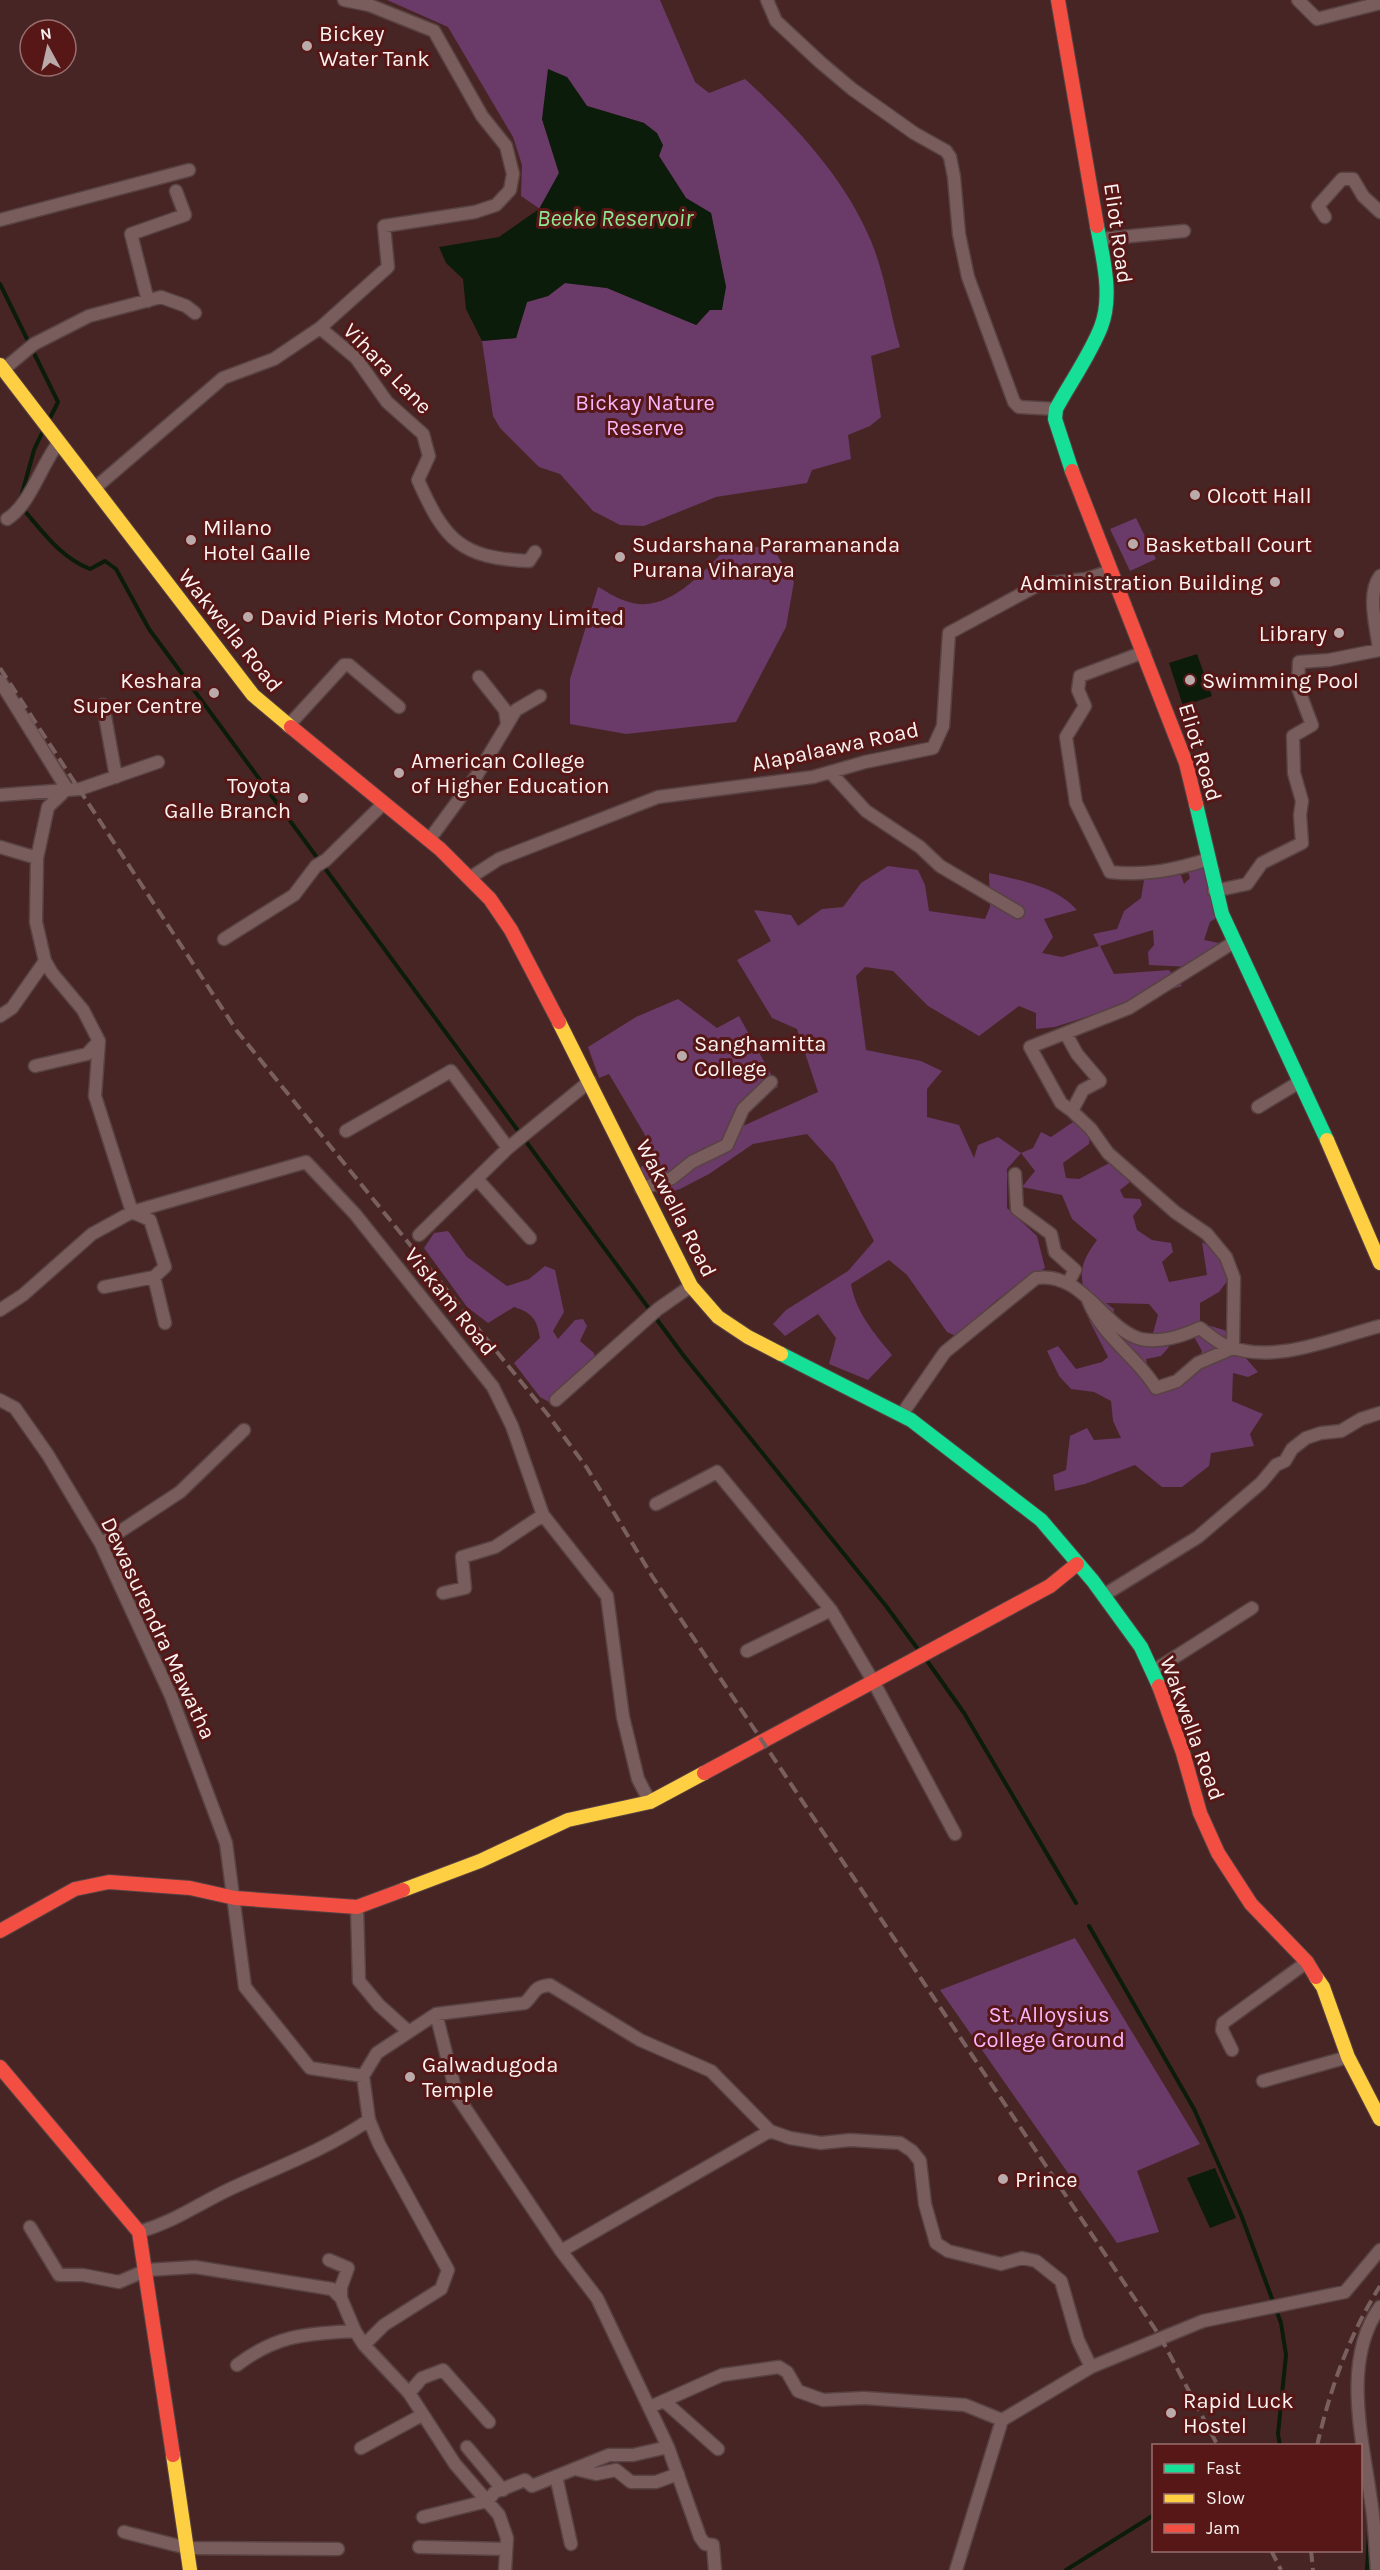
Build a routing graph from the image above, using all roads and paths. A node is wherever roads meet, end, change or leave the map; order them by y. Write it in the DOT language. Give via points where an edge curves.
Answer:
graph roads {
  1 [pos="344,0"];
  2 [pos="767,0"];
  3 [pos="1058,0"];
  4 [pos="1298,0"];
  5 [pos="1380,3"];
  6 [pos="189,170"];
  7 [pos="176,190"];
  8 [pos="1380,212"];
  9 [pos="1325,217"];
  10 [pos="0,220"];
  11 [pos="1184,231"];
  12 [pos="1100,239"];
  13 [pos="148,301"];
  14 [pos="195,313"];
  15 [pos="320,328"];
  16 [pos="2,367"];
  17 [pos="1056,409"];
  18 [pos="59,442"];
  19 [pos="95,488"];
  20 [pos="7,519"];
  21 [pos="535,552"];
  22 [pos="1112,572"];
  23 [pos="1380,576"];
  24 [pos="1144,652"];
  25 [pos="478,677"];
  26 [pos="0,681"];
  27 [pos="540,696"];
  28 [pos="103,705"];
  29 [pos="399,707"];
  30 [pos="507,724"];
  31 [pos="288,726"];
  32 [pos="158,762"];
  33 [pos="830,772"];
  34 [pos="116,777"];
  35 [pos="67,789"];
  36 [pos="0,795"];
  37 [pos="383,804"];
  38 [pos="429,840"];
  39 [pos="0,847"];
  40 [pos="37,858"];
  41 [pos="1209,860"];
  42 [pos="471,877"];
  43 [pos="1214,891"];
  44 [pos="1018,912"];
  45 [pos="224,939"];
  46 [pos="1234,942"];
  47 [pos="45,961"];
  48 [pos="0,1016"];
  49 [pos="1066,1034"];
  50 [pos="99,1041"];
  51 [pos="35,1066"];
  52 [pos="590,1081"];
  53 [pos="1301,1081"];
  54 [pos="771,1082"];
  55 [pos="1258,1107"];
  56 [pos="1072,1111"];
  57 [pos="346,1131"];
  58 [pos="508,1148"];
  59 [pos="1015,1174"];
  60 [pos="477,1179"];
  61 [pos="641,1189"];
  62 [pos="132,1212"];
  63 [pos="419,1235"];
  64 [pos="530,1238"];
  65 [pos="1380,1263"];
  66 [pos="154,1277"];
  67 [pos="1068,1283"];
  68 [pos="691,1286"];
  69 [pos="104,1287"];
  70 [pos="1088,1300"];
  71 [pos="0,1310"];
  72 [pos="165,1323"];
  73 [pos="1380,1326"];
  74 [pos="1233,1348"];
  75 [pos="0,1400"];
  76 [pos="556,1400"];
  77 [pos="1380,1413"];
  78 [pos="902,1414"];
  79 [pos="243,1430"];
  80 [pos="656,1504"];
  81 [pos="543,1515"];
  82 [pos="101,1544"];
  83 [pos="1077,1564"];
  84 [pos="443,1593"];
  85 [pos="1104,1595"];
  86 [pos="1252,1608"];
  87 [pos="831,1610"];
  88 [pos="747,1651"];
  89 [pos="1153,1671"];
  90 [pos="873,1681"];
  91 [pos="650,1802"];
  92 [pos="956,1834"];
  93 [pos="235,1898"];
  94 [pos="357,1907"];
  95 [pos="0,1931"];
  96 [pos="1307,1962"];
  97 [pos="436,2014"];
  98 [pos="409,2032"];
  99 [pos="1232,2050"];
  100 [pos="1348,2057"];
  101 [pos="0,2067"];
  102 [pos="363,2076"];
  103 [pos="1263,2081"];
  104 [pos="1380,2119"];
  105 [pos="369,2120"];
  106 [pos="770,2131"];
  107 [pos="30,2228"];
  108 [pos="139,2232"];
  109 [pos="1380,2250"];
  110 [pos="561,2251"];
  111 [pos="329,2260"];
  112 [pos="147,2270"];
  113 [pos="341,2298"];
  114 [pos="1380,2307"];
  115 [pos="355,2331"];
  116 [pos="364,2345"];
  117 [pos="237,2365"];
  118 [pos="1090,2367"];
  119 [pos="409,2393"];
  120 [pos="664,2401"];
  121 [pos="650,2407"];
  122 [pos="422,2415"];
  123 [pos="1002,2420"];
  124 [pos="489,2422"];
  125 [pos="467,2447"];
  126 [pos="668,2447"];
  127 [pos="361,2448"];
  128 [pos="718,2449"];
  129 [pos="574,2469"];
  130 [pos="678,2474"];
  131 [pos="556,2476"];
  132 [pos="503,2490"];
  133 [pos="487,2501"];
  134 [pos="1376,2504"];
  135 [pos="423,2517"];
  136 [pos="124,2532"];
  137 [pos="571,2544"];
  138 [pos="419,2547"];
  139 [pos="187,2548"];
  140 [pos="338,2549"];
  141 [pos="506,2549"];
  142 [pos="1378,2554"];
  143 [pos="190,2570"];
  144 [pos="505,2570"];
  145 [pos="715,2570"];
  146 [pos="956,2570"];
  147 [pos="1377,2570"];
  1 -- 15 [label="street" via="369,5 434,31 482,116 506,146 513,174 510,190 496,205 384,226 388,267"];
  2 -- 17 [label="street" via="776,21 820,62 852,89 946,152 954,177 958,234 968,278 1014,402 1019,407"];
  3 -- 12 [label="street, Eliot Road"];
  4 -- 5 [label="street" via="1317,19"];
  6 -- 10 [label="street"];
  7 -- 13 [label="street" via="185,215 131,234"];
  8 -- 9 [label="street" via="1363,196 1353,178 1342,179 1318,206"];
  11 -- 12 [label="street"];
  12 -- 17 [label="street, Eliot Road" via="1106,284 1101,327"];
  13 -- 14 [label="street" via="161,297"];
  13 -- 16 [label="street" via="89,316 34,344"];
  15 -- 19 [label="street, Vihara Lane" via="274,359 223,378"];
  15 -- 21 [label="street, Vihara Lane" via="356,358 387,402 423,434 429,456 418,480 452,540 487,558 529,561"];
  16 -- 18 [label="street, Wakwella Road"];
  17 -- 22 [label="street, Eliot Road" via="1065,453"];
  18 -- 19 [label="street, Wakwella Road"];
  18 -- 20 [label="street" via="46,458 21,507"];
  19 -- 31 [label="street, Wakwella Road" via="253,695"];
  22 -- 24 [label="street, Eliot Road"];
  22 -- 33 [label="street, Alapalaawa Road" via="1040,584 949,633 943,726 933,748"];
  23 -- 43 [label="street" via="1374,585 1373,599 1379,650 1299,662 1298,688 1312,725 1293,736 1294,773 1302,801 1302,843 1262,863 1247,884"];
  24 -- 41 [label="street, Eliot Road" via="1186,763"];
  24 -- 41 [label="street" via="1080,676 1078,690 1085,706 1066,737 1076,803 1110,873 1173,871"];
  25 -- 30 [label="street" via="505,710"];
  26 -- 35 [label="street"];
  27 -- 30 [label="street" via="516,710"];
  28 -- 34 [label="street"];
  29 -- 31 [label="street" via="349,665 344,665"];
  30 -- 38 [label="street" via="477,775"];
  31 -- 37 [label="street, Wakwella Road"];
  32 -- 34 [label="street"];
  33 -- 42 [label="street, Alapalaawa Road" via="756,786 658,797 499,859"];
  33 -- 44 [label="street" via="866,811 940,866"];
  34 -- 35 [label="street" via="80,789"];
  35 -- 36 [label="street"];
  35 -- 40 [label="street" via="48,807"];
  37 -- 38 [label="street, Wakwella Road"];
  37 -- 45 [label="street" via="321,863 294,895"];
  38 -- 42 [label="street, Wakwella Road"];
  39 -- 40 [label="street"];
  40 -- 47 [label="street" via="36,922"];
  41 -- 43 [label="street, Eliot Road"];
  42 -- 52 [label="street, Wakwella Road" via="511,930"];
  43 -- 46 [label="street, Eliot Road"];
  46 -- 49 [label="street" via="1129,1008"];
  46 -- 53 [label="street, Eliot Road"];
  47 -- 48 [label="street" via="12,1008"];
  47 -- 50 [label="street" via="83,1010"];
  49 -- 56 [label="street" via="1100,1081 1083,1090"];
  49 -- 56 [label="street" via="1030,1047 1062,1103"];
  50 -- 51 [label="street" via="87,1054"];
  50 -- 62 [label="street" via="95,1096"];
  52 -- 58 [label="street"];
  52 -- 61 [label="street, Wakwella Road"];
  53 -- 55 [label="street"];
  53 -- 65 [label="street, Eliot Road"];
  54 -- 61 [label="street" via="743,1109 727,1145 692,1162 672,1178"];
  56 -- 74 [label="street" via="1108,1153 1175,1212 1207,1234 1226,1257 1234,1278"];
  57 -- 58 [label="street" via="451,1071"];
  58 -- 60 [label="street"];
  59 -- 67 [label="street" via="1017,1209 1051,1234 1055,1252 1076,1270"];
  60 -- 63 [label="street"];
  60 -- 64 [label="street"];
  61 -- 68 [label="street, Wakwella Road"];
  62 -- 66 [label="street" via="150,1220 165,1267"];
  62 -- 71 [label="street, Viskam Road" via="92,1234 23,1295"];
  62 -- 81 [label="street, Viskam Road" via="306,1162 355,1214 493,1387 512,1426"];
  66 -- 69 [label="street"];
  66 -- 72 [label="street"];
  67 -- 70 [label="street"];
  67 -- 78 [label="street" via="1049,1276 1036,1278 945,1352"];
  68 -- 76 [label="street" via="654,1313"];
  68 -- 78 [label="street, Wakwella Road" via="718,1317 748,1337"];
  70 -- 74 [label="street" via="1140,1338 1165,1340 1200,1328"];
  70 -- 74 [label="street" via="1093,1314 1112,1339 1145,1369 1156,1388 1177,1381 1198,1363"];
  73 -- 74 [label="street" via="1301,1348 1256,1353"];
  75 -- 82 [label="street, Dewasurendra Mawatha" via="22,1417"];
  77 -- 85 [label="street" via="1341,1431 1306,1438 1198,1537"];
  78 -- 83 [label="street, Wakwella Road" via="1041,1520"];
  79 -- 82 [label="street" via="180,1492"];
  80 -- 87 [label="street" via="717,1472"];
  81 -- 84 [label="street" via="495,1547 462,1557 465,1588"];
  81 -- 91 [label="street, Viskam Road" via="607,1596 622,1717 638,1779"];
  82 -- 93 [label="street, Dewasurendra Mawatha" via="171,1696 209,1793 226,1843"];
  83 -- 85 [label="street, Wakwella Road"];
  83 -- 90 [label="street" via="1050,1586"];
  85 -- 89 [label="street, Wakwella Road"];
  86 -- 89 [label="street"];
  87 -- 88 [label="street"];
  87 -- 90 [label="street"];
  89 -- 96 [label="street, Wakwella Road" via="1200,1813 1218,1853 1251,1904"];
  90 -- 91 [label="street"];
  90 -- 92 [label="street"];
  91 -- 94 [label="street" via="568,1820 480,1861"];
  93 -- 94 [label="street"];
  93 -- 95 [label="street" via="190,1888 109,1882 75,1889"];
  93 -- 102 [label="street, Dewasurendra Mawatha" via="245,1987 310,2068"];
  94 -- 98 [label="street" via="359,1981 379,2006"];
  96 -- 99 [label="street" via="1223,2023 1222,2030"];
  96 -- 100 [label="street, Wakwella Road" via="1323,1986"];
  97 -- 98 [label="street"];
  97 -- 106 [label="street" via="525,2002 540,1986 550,1985 640,2040 711,2071"];
  97 -- 110 [label="street" via="457,2096"];
  98 -- 102 [label="street" via="377,2053"];
  100 -- 103 [label="street"];
  100 -- 104 [label="street, Wakwella Road"];
  101 -- 108 [label="street"];
  102 -- 105 [label="street"];
  105 -- 108 [label="street" via="344,2137 228,2190 170,2223"];
  105 -- 116 [label="street" via="448,2270 441,2289 384,2325"];
  106 -- 110 [label="street"];
  106 -- 118 [label="street" via="821,2143 900,2143 912,2151 920,2161 925,2204 936,2243 948,2251 1001,2264 1022,2258 1036,2261 1060,2281"];
  107 -- 112 [label="street" via="59,2275 119,2282"];
  108 -- 112 [label="street"];
  109 -- 118 [label="street" via="1345,2292 1203,2321"];
  110 -- 121 [label="street" via="597,2298"];
  111 -- 113 [label="street" via="348,2268"];
  112 -- 113 [label="street" via="195,2267 332,2289"];
  112 -- 139 [label="street"];
  113 -- 115 [label="street"];
  114 -- 134 [label="street" via="1371,2319 1360,2358 1358,2415"];
  115 -- 116 [label="street"];
  115 -- 117 [label="street" via="291,2337 260,2348"];
  116 -- 119 [label="street"];
  118 -- 123 [label="street"];
  119 -- 122 [label="street"];
  119 -- 124 [label="street" via="422,2378 442,2370"];
  120 -- 121 [label="street"];
  120 -- 123 [label="street" via="722,2375 779,2367 787,2372 798,2391 823,2400 864,2398 965,2405"];
  120 -- 128 [label="street"];
  121 -- 126 [label="street"];
  122 -- 127 [label="street"];
  122 -- 133 [label="street" via="454,2464"];
  123 -- 146 [label="street"];
  125 -- 132 [label="street"];
  126 -- 129 [label="street" via="609,2456"];
  126 -- 130 [label="street"];
  129 -- 130 [label="street" via="596,2474 616,2470 631,2482 656,2482"];
  129 -- 131 [label="street"];
  130 -- 145 [label="street" via="700,2537 705,2544 713,2545"];
  131 -- 132 [label="street" via="532,2486 525,2480"];
  131 -- 137 [label="street"];
  132 -- 133 [label="street"];
  133 -- 135 [label="street"];
  133 -- 141 [label="street" via="499,2515 507,2538"];
  134 -- 142 [label="street"];
  136 -- 139 [label="street"];
  138 -- 141 [label="street"];
  139 -- 140 [label="street"];
  139 -- 143 [label="street"];
  141 -- 144 [label="street"];
  142 -- 147 [label="street"];
}
